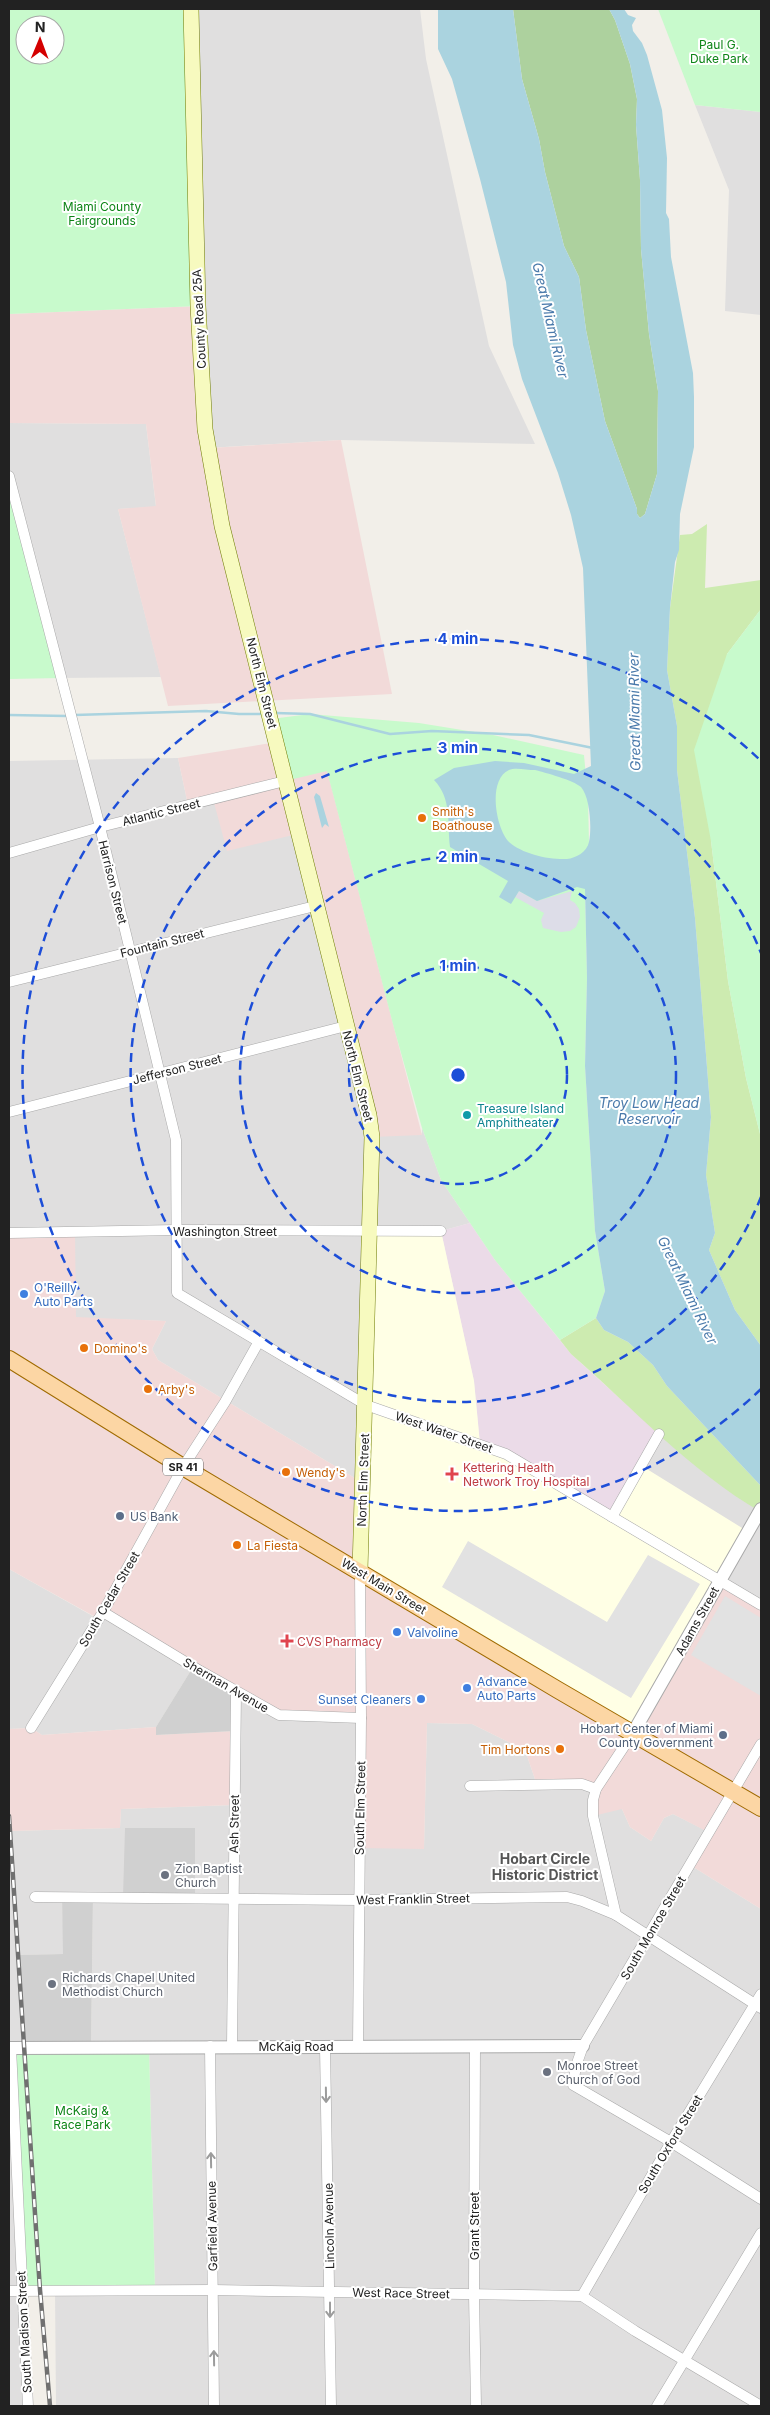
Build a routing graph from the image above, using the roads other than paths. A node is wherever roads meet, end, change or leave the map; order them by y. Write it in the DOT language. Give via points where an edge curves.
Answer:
graph roads {
  1 [pos="191,9"];
  2 [pos="9,476"];
  3 [pos="246,624"];
  4 [pos="285,781"];
  5 [pos="100,827"];
  6 [pos="9,853"];
  7 [pos="315,906"];
  8 [pos="130,951"];
  9 [pos="9,982"];
  10 [pos="346,1026"];
  11 [pos="161,1073"];
  12 [pos="9,1112"];
  13 [pos="177,1230"];
  14 [pos="441,1231"];
  15 [pos="369,1232"];
  16 [pos="9,1233"];
  17 [pos="177,1293"];
  18 [pos="258,1343"];
  19 [pos="9,1359"];
  20 [pos="366,1405"];
  21 [pos="659,1434"];
  22 [pos="183,1467"];
  23 [pos="761,1510"];
  24 [pos="612,1517"];
  25 [pos="360,1571"];
  26 [pos="720,1580"];
  27 [pos="761,1605"];
  28 [pos="103,1612"];
  29 [pos="236,1692"];
  30 [pos="361,1718"];
  31 [pos="31,1728"];
  32 [pos="633,1733"];
  33 [pos="761,1744"];
  34 [pos="470,1786"];
  35 [pos="596,1789"];
  36 [pos="732,1792"];
  37 [pos="761,1808"];
  38 [pos="34,1897"];
  39 [pos="232,1898"];
  40 [pos="359,1900"];
  41 [pos="616,1915"];
  42 [pos="648,1937"];
  43 [pos="761,1994"];
  44 [pos="758,2006"];
  45 [pos="210,2046"];
  46 [pos="232,2046"];
  47 [pos="358,2046"];
  48 [pos="475,2046"];
  49 [pos="583,2046"];
  50 [pos="325,2047"];
  51 [pos="10,2048"];
  52 [pos="671,2142"];
  53 [pos="13,2168"];
  54 [pos="761,2200"];
  55 [pos="761,2233"];
  56 [pos="21,2290"];
  57 [pos="213,2290"];
  58 [pos="9,2291"];
  59 [pos="330,2291"];
  60 [pos="474,2294"];
  61 [pos="582,2296"];
  62 [pos="686,2359"];
  63 [pos="28,2406"];
  64 [pos="214,2406"];
  65 [pos="331,2406"];
  66 [pos="476,2406"];
  67 [pos="657,2406"];
  68 [pos="761,2406"];
  1 -- 3 [label="main road, County Road 25A" via="198,306 205,429 222,526"];
  2 -- 5 [label="street, Harrison Street"];
  3 -- 4 [label="main road, North Elm Street"];
  4 -- 5 [label="street, Atlantic Street"];
  4 -- 7 [label="main road, North Elm Street"];
  5 -- 6 [label="street, Atlantic Street"];
  5 -- 8 [label="street, Harrison Street"];
  7 -- 8 [label="street, Fountain Street"];
  7 -- 10 [label="main road, North Elm Street"];
  8 -- 9 [label="street, Fountain Street"];
  8 -- 11 [label="street, Harrison Street"];
  10 -- 11 [label="street, Jefferson Street"];
  10 -- 15 [label="main road, North Elm Street" via="370,1115"];
  11 -- 12 [label="street, Jefferson Street"];
  11 -- 13 [label="street, Harrison Street" via="176,1140"];
  13 -- 15 [label="street, Washington Street"];
  13 -- 16 [label="street, Washington Street"];
  13 -- 17 [label="street, Harrison Street"];
  14 -- 15 [label="street, Washington Street"];
  15 -- 20 [label="main road, North Elm Street"];
  17 -- 18 [label="street, West Water Street"];
  18 -- 20 [label="street, West Water Street"];
  18 -- 22 [label="street, South Cedar Street"];
  19 -- 22 [label="main road, West Main Street / SR 41"];
  20 -- 24 [label="street, West Water Street" via="506,1454"];
  20 -- 25 [label="main road, North Elm Street"];
  21 -- 24 [label="street"];
  22 -- 25 [label="main road, West Main Street / SR 41"];
  22 -- 28 [label="street, South Cedar Street"];
  23 -- 26 [label="street, Adams Street"];
  24 -- 26 [label="street, West Water Street"];
  25 -- 30 [label="street, South Elm Street"];
  25 -- 32 [label="main road, West Main Street"];
  26 -- 27 [label="street, West Water Street"];
  26 -- 32 [label="street, Adams Street"];
  28 -- 29 [label="street, Sherman Avenue"];
  28 -- 31 [label="street, South Cedar Street"];
  29 -- 30 [label="street, Sherman Avenue" via="279,1715"];
  29 -- 39 [label="street, Ash Street"];
  30 -- 40 [label="street, South Elm Street"];
  32 -- 35 [label="street"];
  32 -- 36 [label="main road, West Main Street"];
  33 -- 36 [label="street, South Monroe Street"];
  34 -- 35 [label="street" via="582,1784"];
  35 -- 41 [label="street" via="594,1816"];
  36 -- 37 [label="main road, West Main Street"];
  36 -- 42 [label="street, South Monroe Street"];
  38 -- 39 [label="street, West Franklin Street"];
  39 -- 40 [label="street, West Franklin Street"];
  39 -- 46 [label="street, Ash Street"];
  40 -- 41 [label="street, West Franklin Street" via="566,1897"];
  40 -- 47 [label="street, South Elm Street"];
  41 -- 42 [label="street, West Franklin Street"];
  42 -- 44 [label="street, West Franklin Street"];
  42 -- 49 [label="street, South Monroe Street"];
  43 -- 44 [label="street, South Oxford Street"];
  44 -- 52 [label="street, South Oxford Street"];
  45 -- 46 [label="street, McKaig Road"];
  45 -- 51 [label="street, McKaig Road"];
  57 -- 45 [label="street, Garfield Avenue, one-way"];
  46 -- 50 [label="street, McKaig Road"];
  47 -- 48 [label="street, McKaig Road"];
  47 -- 50 [label="street, McKaig Road"];
  48 -- 49 [label="street, McKaig Road"];
  48 -- 60 [label="street, Grant Street"];
  49 -- 52 [label="street, South Monroe Street" via="573,2085"];
  50 -- 59 [label="street, Lincoln Avenue, one-way"];
  51 -- 53 [label="street, South Madison Street"];
  52 -- 54 [label="street"];
  52 -- 61 [label="street, South Oxford Street"];
  53 -- 56 [label="street, South Madison Street"];
  55 -- 62 [label="street"];
  56 -- 57 [label="street, West Race Street"];
  56 -- 58 [label="street, West Race Street"];
  56 -- 63 [label="street, South Madison Street"];
  57 -- 59 [label="street, West Race Street"];
  64 -- 57 [label="street, Garfield Avenue, one-way"];
  59 -- 60 [label="street, West Race Street"];
  59 -- 65 [label="street, Lincoln Avenue, one-way"];
  60 -- 61 [label="street, West Race Street"];
  60 -- 66 [label="street, Grant Street"];
  61 -- 62 [label="street"];
  62 -- 67 [label="street"];
  62 -- 68 [label="street"];
}
